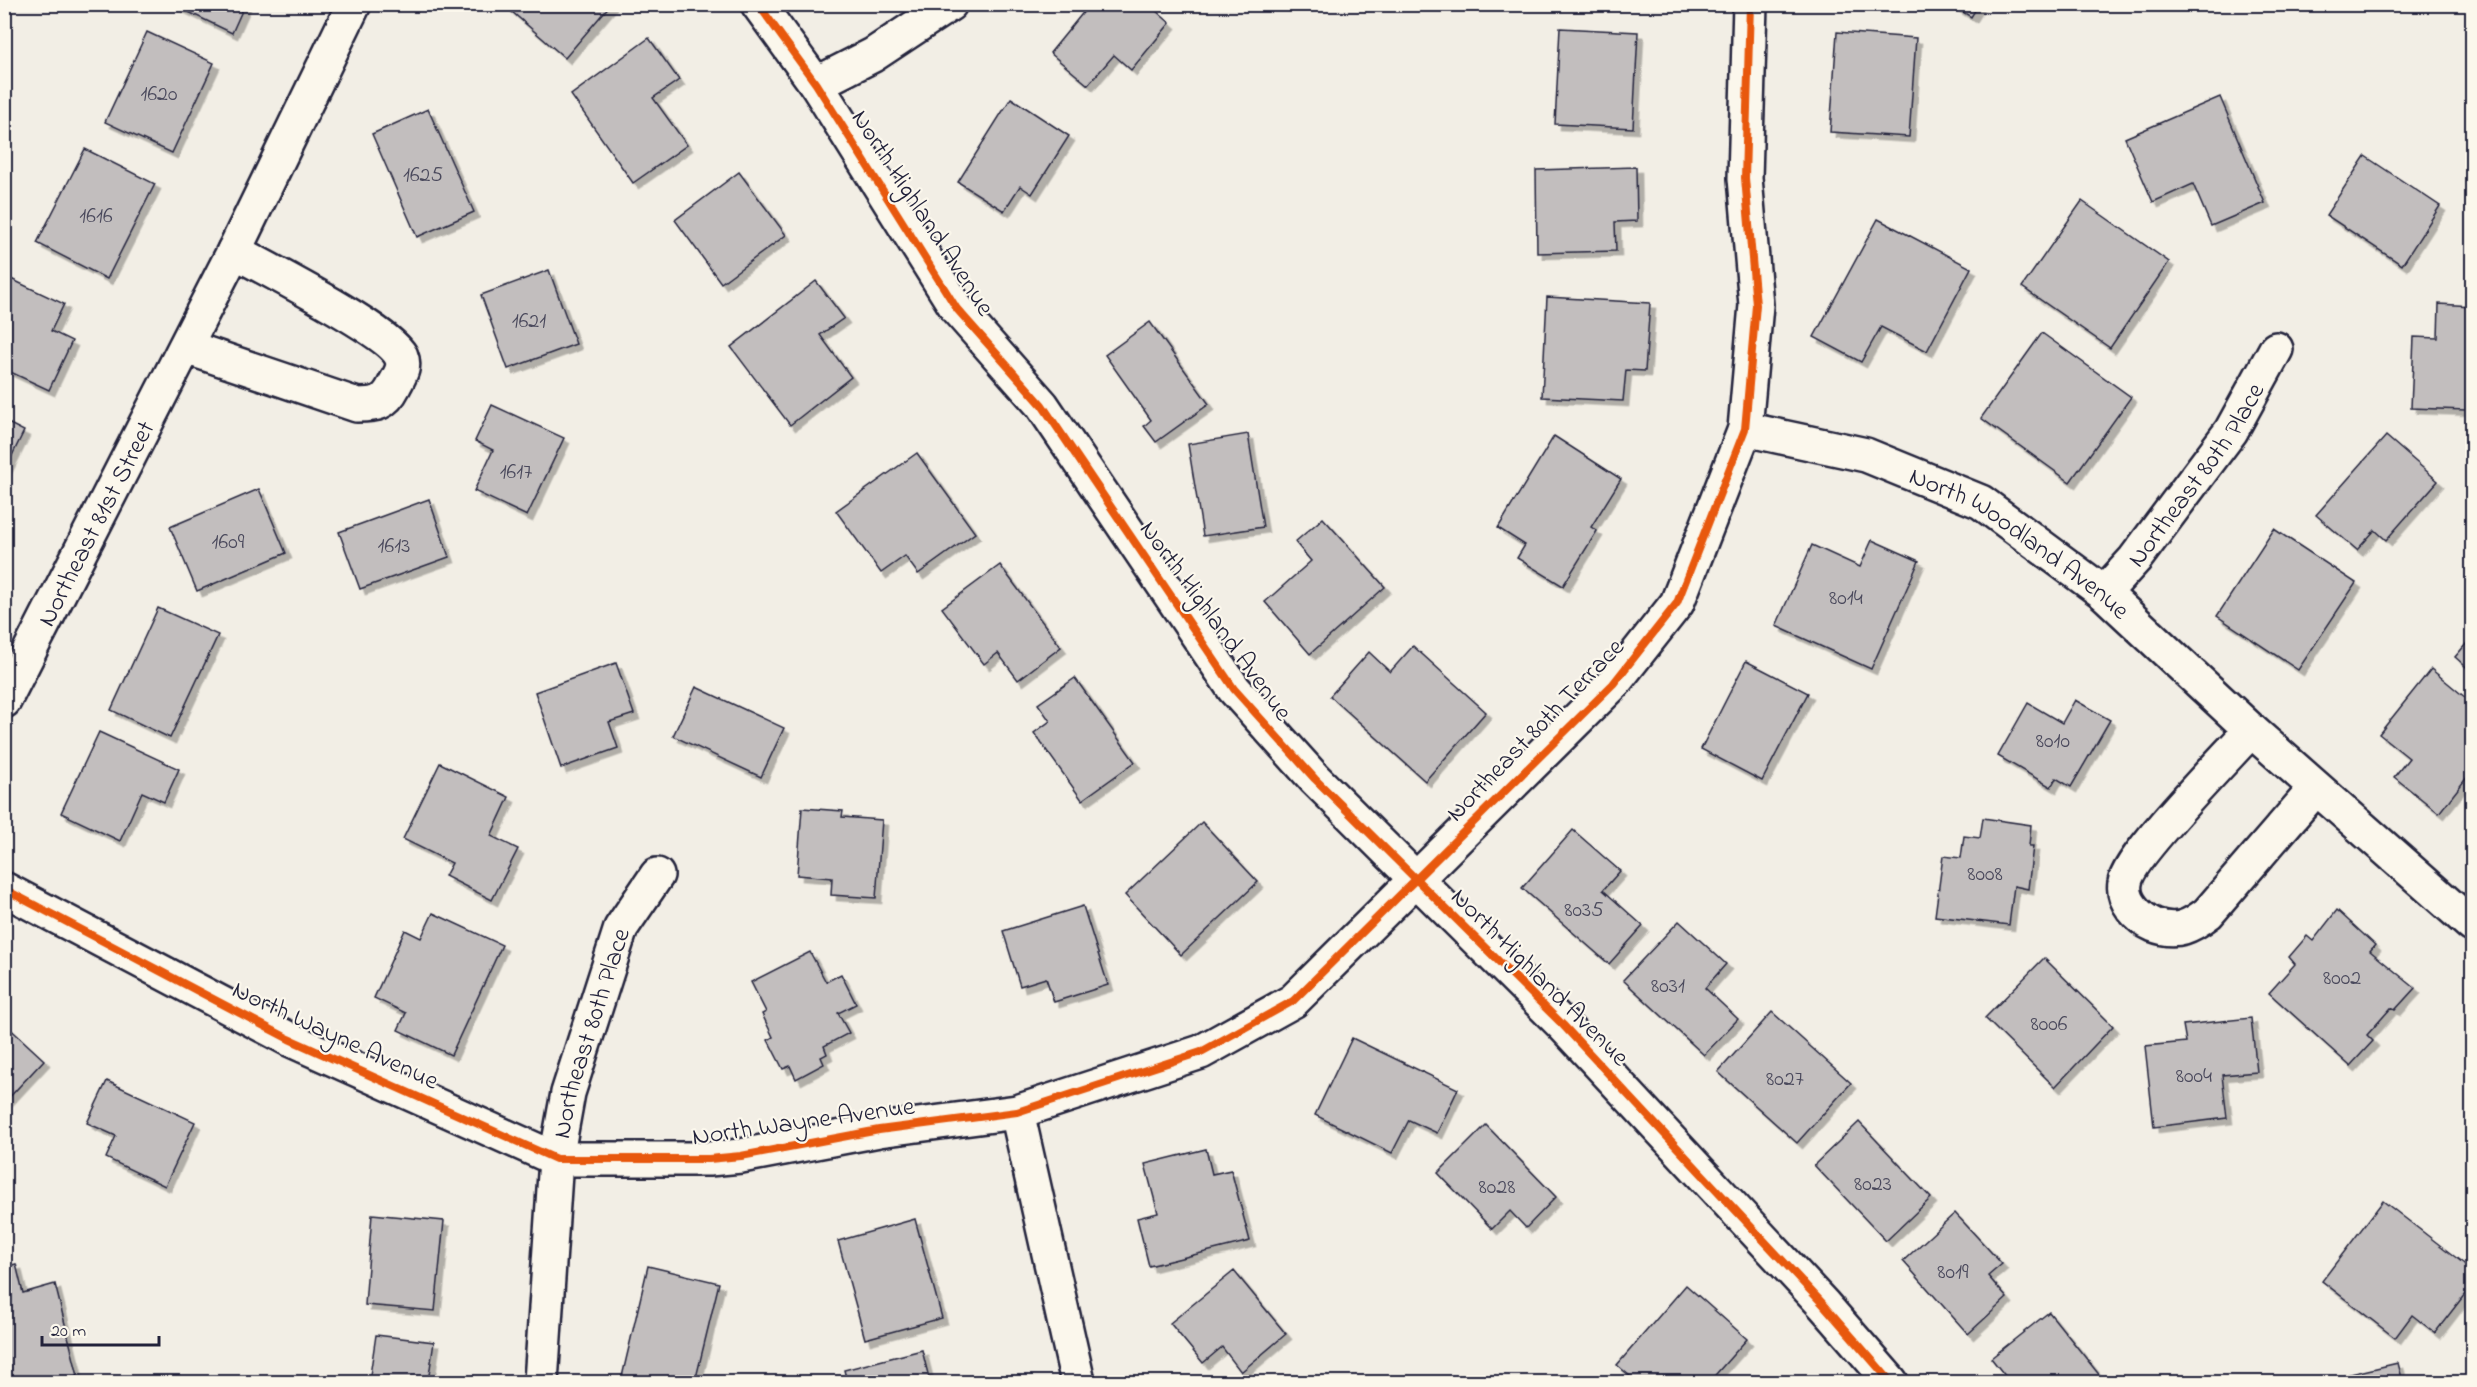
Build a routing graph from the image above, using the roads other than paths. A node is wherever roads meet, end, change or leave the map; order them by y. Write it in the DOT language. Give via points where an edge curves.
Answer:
graph roads {
  1 [pos="354,4"];
  2 [pos="758,4"];
  3 [pos="950,4"];
  4 [pos="1750,4"];
  5 [pos="816,84"];
  6 [pos="234,251"];
  7 [pos="186,347"];
  8 [pos="2276,349"];
  9 [pos="1745,429"];
  10 [pos="2104,593"];
  11 [pos="4,701"];
  12 [pos="2251,730"];
  13 [pos="2316,788"];
  14 [pos="657,875"];
  15 [pos="1417,880"];
  16 [pos="4,889"];
  17 [pos="2472,924"];
  18 [pos="1017,1112"];
  19 [pos="556,1159"];
  20 [pos="541,1383"];
  21 [pos="1078,1383"];
  22 [pos="1891,1383"];
  1 -- 6 [label="street, Northeast 81st Street"];
  2 -- 5 [label="street, North Highland Avenue"];
  3 -- 5 [label="street" via="873,56"];
  4 -- 9 [label="street, Northeast 80th Terrace" via="1745,178 1756,305"];
  5 -- 15 [label="street, North Highland Avenue" via="957,309 1042,405 1234,689 1315,779"];
  6 -- 7 [label="street, Northeast 81st Street"];
  6 -- 7 [label="street" via="378,332 401,357 403,368 388,398 378,405 357,405"];
  7 -- 11 [label="street, Northeast 81st Street"];
  8 -- 10 [label="street, Northeast 80th Place" via="2231,431 2135,559"];
  9 -- 10 [label="street, North Woodland Avenue" via="1866,455 1981,502"];
  9 -- 15 [label="street, Northeast 80th Terrace" via="1677,603 1613,684"];
  10 -- 12 [label="street, North Woodland Avenue"];
  12 -- 13 [label="street, North Woodland Avenue"];
  12 -- 13 [label="street" via="2129,871 2126,896 2135,912 2168,929 2189,928 2208,913"];
  13 -- 17 [label="street, North Woodland Avenue"];
  14 -- 19 [label="street, Northeast 80th Place" via="621,928 573,1074"];
  15 -- 18 [label="street, North Wayne Avenue" via="1293,1001 1230,1039"];
  15 -- 22 [label="street, North Highland Avenue" via="1563,1025 1816,1296"];
  16 -- 19 [label="street, North Wayne Avenue" via="289,1039"];
  18 -- 19 [label="street, North Wayne Avenue" via="708,1159"];
  18 -- 21 [label="street"];
  19 -- 20 [label="street, Northeast 80th Place"];
}
